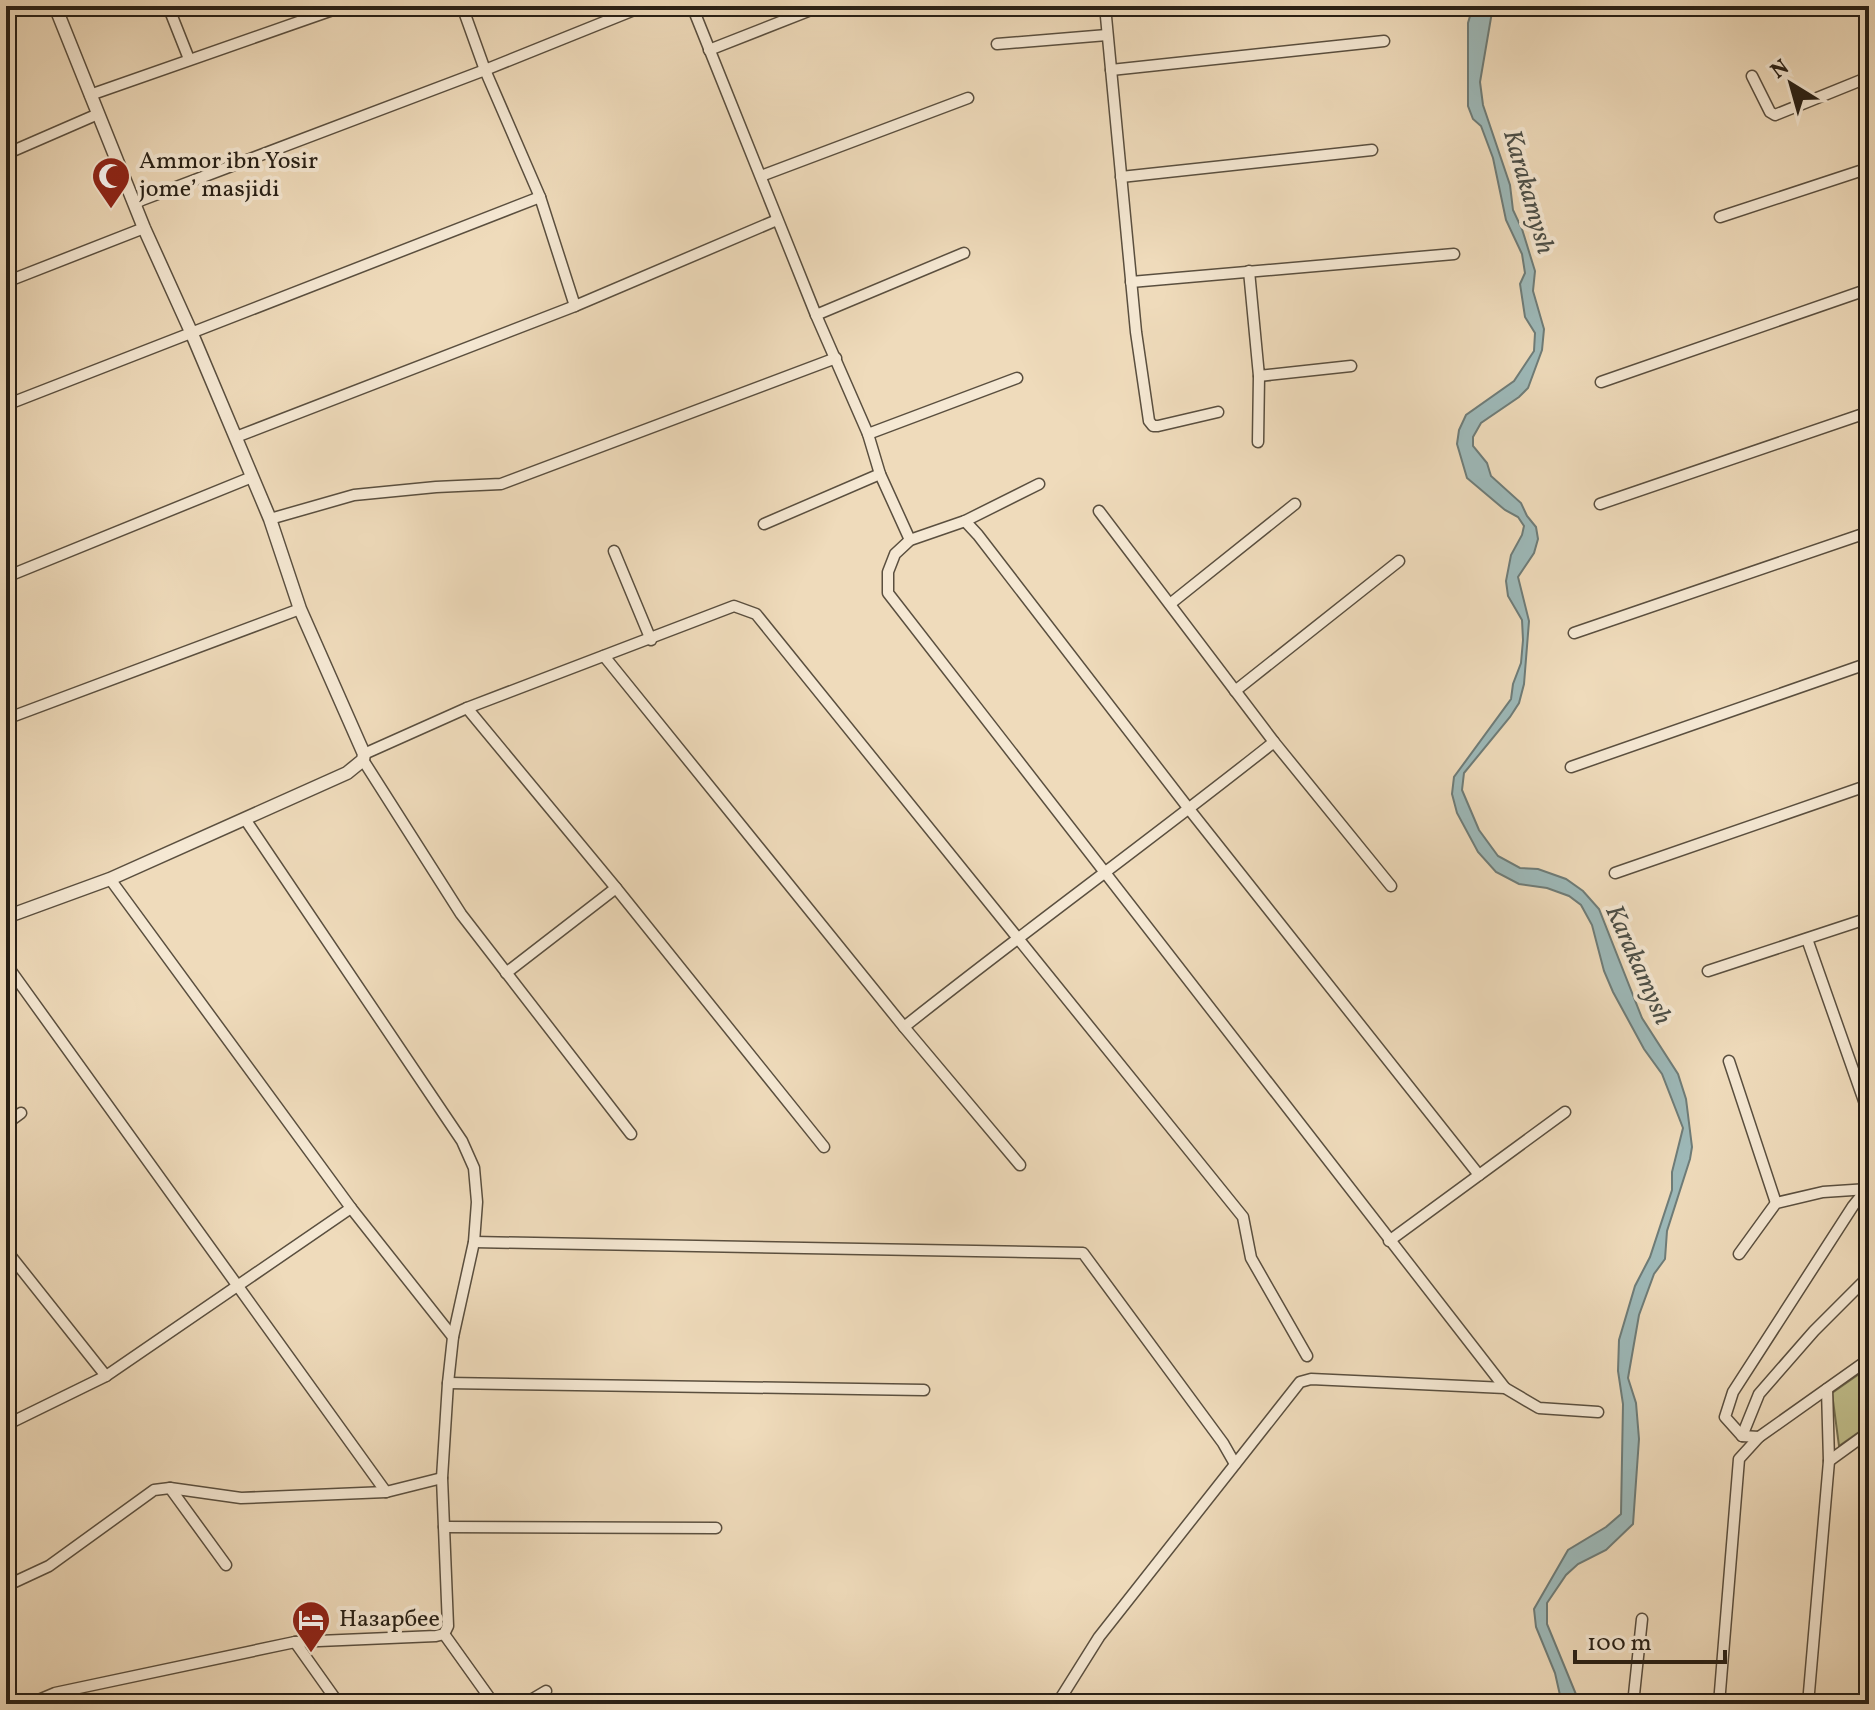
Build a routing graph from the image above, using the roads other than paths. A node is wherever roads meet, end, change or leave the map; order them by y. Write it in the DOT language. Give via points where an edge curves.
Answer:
graph roads {
  1 [pos="55,6"];
  2 [pos="168,6"];
  3 [pos="344,6"];
  4 [pos="462,6"];
  5 [pos="644,6"];
  6 [pos="692,6"];
  7 [pos="821,6"];
  8 [pos="1105,6"];
  9 [pos="1107,35"];
  10 [pos="1384,41"];
  11 [pos="997,44"];
  12 [pos="709,50"];
  13 [pos="189,59"];
  14 [pos="485,70"];
  15 [pos="1111,70"];
  16 [pos="1752,76"];
  17 [pos="1869,77"];
  18 [pos="90,95"];
  19 [pos="968,98"];
  20 [pos="98,114"];
  21 [pos="1372,150"];
  22 [pos="6,154"];
  23 [pos="1869,168"];
  24 [pos="761,176"];
  25 [pos="1121,177"];
  26 [pos="540,197"];
  27 [pos="134,203"];
  28 [pos="1720,217"];
  29 [pos="777,220"];
  30 [pos="144,228"];
  31 [pos="964,253"];
  32 [pos="1454,254"];
  33 [pos="1249,271"];
  34 [pos="6,282"];
  35 [pos="1131,282"];
  36 [pos="1869,289"];
  37 [pos="575,306"];
  38 [pos="816,315"];
  39 [pos="192,334"];
  40 [pos="836,358"];
  41 [pos="1351,366"];
  42 [pos="1259,376"];
  43 [pos="1017,378"];
  44 [pos="1601,382"];
  45 [pos="6,405"];
  46 [pos="1218,412"];
  47 [pos="1869,412"];
  48 [pos="868,434"];
  49 [pos="236,437"];
  50 [pos="1258,442"];
  51 [pos="880,474"];
  52 [pos="252,477"];
  53 [pos="1039,484"];
  54 [pos="1295,504"];
  55 [pos="1600,504"];
  56 [pos="1099,511"];
  57 [pos="270,519"];
  58 [pos="965,521"];
  59 [pos="764,524"];
  60 [pos="1869,532"];
  61 [pos="910,540"];
  62 [pos="614,551"];
  63 [pos="1399,561"];
  64 [pos="6,577"];
  65 [pos="1170,604"];
  66 [pos="300,609"];
  67 [pos="1574,633"];
  68 [pos="651,640"];
  69 [pos="604,656"];
  70 [pos="1869,663"];
  71 [pos="1235,691"];
  72 [pos="467,708"];
  73 [pos="6,719"];
  74 [pos="1274,742"];
  75 [pos="364,757"];
  76 [pos="1571,767"];
  77 [pos="1869,785"];
  78 [pos="1189,809"];
  79 [pos="245,819"];
  80 [pos="1104,873"];
  81 [pos="1615,873"];
  82 [pos="110,879"];
  83 [pos="1391,886"];
  84 [pos="616,888"];
  85 [pos="6,917"];
  86 [pos="1869,918"];
  87 [pos="1016,938"];
  88 [pos="1807,939"];
  89 [pos="6,964"];
  90 [pos="1708,971"];
  91 [pos="506,973"];
  92 [pos="904,1027"];
  93 [pos="1729,1061"];
  94 [pos="1565,1112"];
  95 [pos="21,1113"];
  96 [pos="1869,1115"];
  97 [pos="6,1124"];
  98 [pos="631,1134"];
  99 [pos="824,1147"];
  100 [pos="1020,1165"];
  101 [pos="1479,1175"];
  102 [pos="1868,1188"];
  103 [pos="1776,1203"];
  104 [pos="351,1208"];
  105 [pos="1389,1241"];
  106 [pos="474,1242"];
  107 [pos="6,1250"];
  108 [pos="1739,1254"];
  109 [pos="1869,1276"];
  110 [pos="237,1284"];
  111 [pos="453,1337"];
  112 [pos="1307,1356"];
  113 [pos="1869,1359"];
  114 [pos="106,1376"];
  115 [pos="448,1383"];
  116 [pos="1505,1388"];
  117 [pos="1827,1389"];
  118 [pos="924,1390"];
  119 [pos="1598,1412"];
  120 [pos="6,1425"];
  121 [pos="1869,1432"];
  122 [pos="1742,1436"];
  123 [pos="1759,1437"];
  124 [pos="1829,1461"];
  125 [pos="1235,1464"];
  126 [pos="442,1478"];
  127 [pos="170,1488"];
  128 [pos="386,1492"];
  129 [pos="444,1527"];
  130 [pos="716,1528"];
  131 [pos="226,1565"];
  132 [pos="6,1586"];
  133 [pos="1642,1619"];
  134 [pos="444,1634"];
  135 [pos="295,1642"];
  136 [pos="546,1691"];
  137 [pos="48,1700"];
  138 [pos="29,1704"];
  139 [pos="339,1704"];
  140 [pos="494,1704"];
  141 [pos="524,1704"];
  142 [pos="1057,1704"];
  143 [pos="1633,1704"];
  144 [pos="1719,1704"];
  145 [pos="1808,1704"];
  1 -- 18 [label="street"];
  2 -- 13 [label="street"];
  3 -- 13 [label="street"];
  4 -- 14 [label="street"];
  5 -- 14 [label="street"];
  6 -- 12 [label="street"];
  7 -- 12 [label="street"];
  8 -- 9 [label="street"];
  9 -- 11 [label="street"];
  9 -- 15 [label="street"];
  10 -- 15 [label="street"];
  12 -- 24 [label="street"];
  13 -- 18 [label="street"];
  14 -- 26 [label="street"];
  14 -- 27 [label="street"];
  15 -- 25 [label="street"];
  16 -- 17 [label="street" via="1775,115"];
  18 -- 20 [label="street"];
  19 -- 24 [label="street"];
  20 -- 22 [label="street"];
  20 -- 27 [label="street"];
  21 -- 25 [label="street"];
  23 -- 28 [label="street"];
  24 -- 29 [label="street"];
  25 -- 35 [label="street"];
  26 -- 37 [label="street"];
  26 -- 39 [label="street"];
  27 -- 30 [label="street"];
  29 -- 37 [label="street"];
  29 -- 38 [label="street"];
  30 -- 34 [label="street"];
  30 -- 39 [label="street"];
  31 -- 38 [label="street"];
  32 -- 33 [label="street"];
  33 -- 35 [label="street"];
  33 -- 42 [label="street"];
  35 -- 46 [label="street" via="1149,421 1158,426"];
  36 -- 44 [label="street"];
  37 -- 49 [label="street"];
  38 -- 40 [label="street"];
  39 -- 45 [label="street"];
  39 -- 49 [label="street"];
  40 -- 48 [label="street"];
  40 -- 57 [label="street" via="501,484 354,495"];
  41 -- 42 [label="street"];
  42 -- 50 [label="street"];
  43 -- 48 [label="street"];
  47 -- 55 [label="street"];
  48 -- 51 [label="street"];
  49 -- 52 [label="street"];
  51 -- 59 [label="street"];
  51 -- 61 [label="street"];
  52 -- 57 [label="street"];
  52 -- 64 [label="street"];
  53 -- 58 [label="street"];
  54 -- 65 [label="street"];
  56 -- 65 [label="street"];
  57 -- 66 [label="street"];
  58 -- 61 [label="street"];
  58 -- 78 [label="street"];
  60 -- 67 [label="street"];
  61 -- 80 [label="street" via="895,554 888,593"];
  62 -- 68 [label="street"];
  63 -- 71 [label="street"];
  65 -- 71 [label="street"];
  66 -- 73 [label="street"];
  66 -- 75 [label="street"];
  68 -- 69 [label="street"];
  68 -- 87 [label="street" via="734,606 756,614"];
  69 -- 72 [label="street"];
  69 -- 92 [label="street"];
  70 -- 76 [label="street"];
  71 -- 74 [label="street"];
  72 -- 75 [label="street"];
  72 -- 84 [label="street"];
  74 -- 78 [label="street"];
  74 -- 83 [label="street"];
  75 -- 79 [label="street" via="347,773"];
  75 -- 91 [label="street" via="461,914"];
  77 -- 81 [label="street"];
  78 -- 80 [label="street"];
  78 -- 101 [label="street"];
  79 -- 82 [label="street"];
  79 -- 106 [label="street" via="462,1141 474,1168"];
  80 -- 87 [label="street"];
  80 -- 105 [label="street"];
  82 -- 85 [label="street"];
  82 -- 104 [label="street"];
  84 -- 91 [label="street"];
  84 -- 99 [label="street"];
  86 -- 88 [label="street"];
  87 -- 92 [label="street"];
  87 -- 112 [label="street" via="1243,1217 1251,1258"];
  88 -- 90 [label="street"];
  88 -- 96 [label="street"];
  89 -- 110 [label="street"];
  91 -- 98 [label="street"];
  92 -- 100 [label="street"];
  93 -- 103 [label="street"];
  94 -- 101 [label="street"];
  95 -- 97 [label="street"];
  101 -- 105 [label="street"];
  102 -- 103 [label="street"];
  102 -- 122 [label="street" via="1733,1392 1725,1417"];
  103 -- 108 [label="street"];
  104 -- 110 [label="street"];
  104 -- 111 [label="street"];
  105 -- 116 [label="street"];
  106 -- 111 [label="street"];
  106 -- 125 [label="street" via="1083,1253"];
  107 -- 114 [label="street"];
  109 -- 122 [label="street" via="1759,1394"];
  110 -- 114 [label="street"];
  110 -- 128 [label="street"];
  111 -- 115 [label="street"];
  113 -- 117 [label="street"];
  114 -- 120 [label="street"];
  115 -- 118 [label="street"];
  115 -- 126 [label="street"];
  116 -- 119 [label="street" via="1539,1408"];
  116 -- 125 [label="street" via="1300,1382"];
  117 -- 123 [label="street"];
  117 -- 124 [label="street"];
  121 -- 124 [label="street"];
  122 -- 123 [label="street"];
  123 -- 144 [label="street" via="1739,1459"];
  124 -- 145 [label="street"];
  125 -- 142 [label="street" via="1099,1637"];
  126 -- 128 [label="street"];
  126 -- 129 [label="street"];
  127 -- 128 [label="street" via="241,1498"];
  127 -- 131 [label="street"];
  127 -- 132 [label="street" via="154,1490 49,1566"];
  129 -- 130 [label="street"];
  129 -- 134 [label="street"];
  133 -- 143 [label="street"];
  134 -- 135 [label="street"];
  134 -- 140 [label="street"];
  135 -- 137 [label="street"];
  135 -- 139 [label="street"];
  136 -- 141 [label="street"];
  137 -- 138 [label="street"];
}
